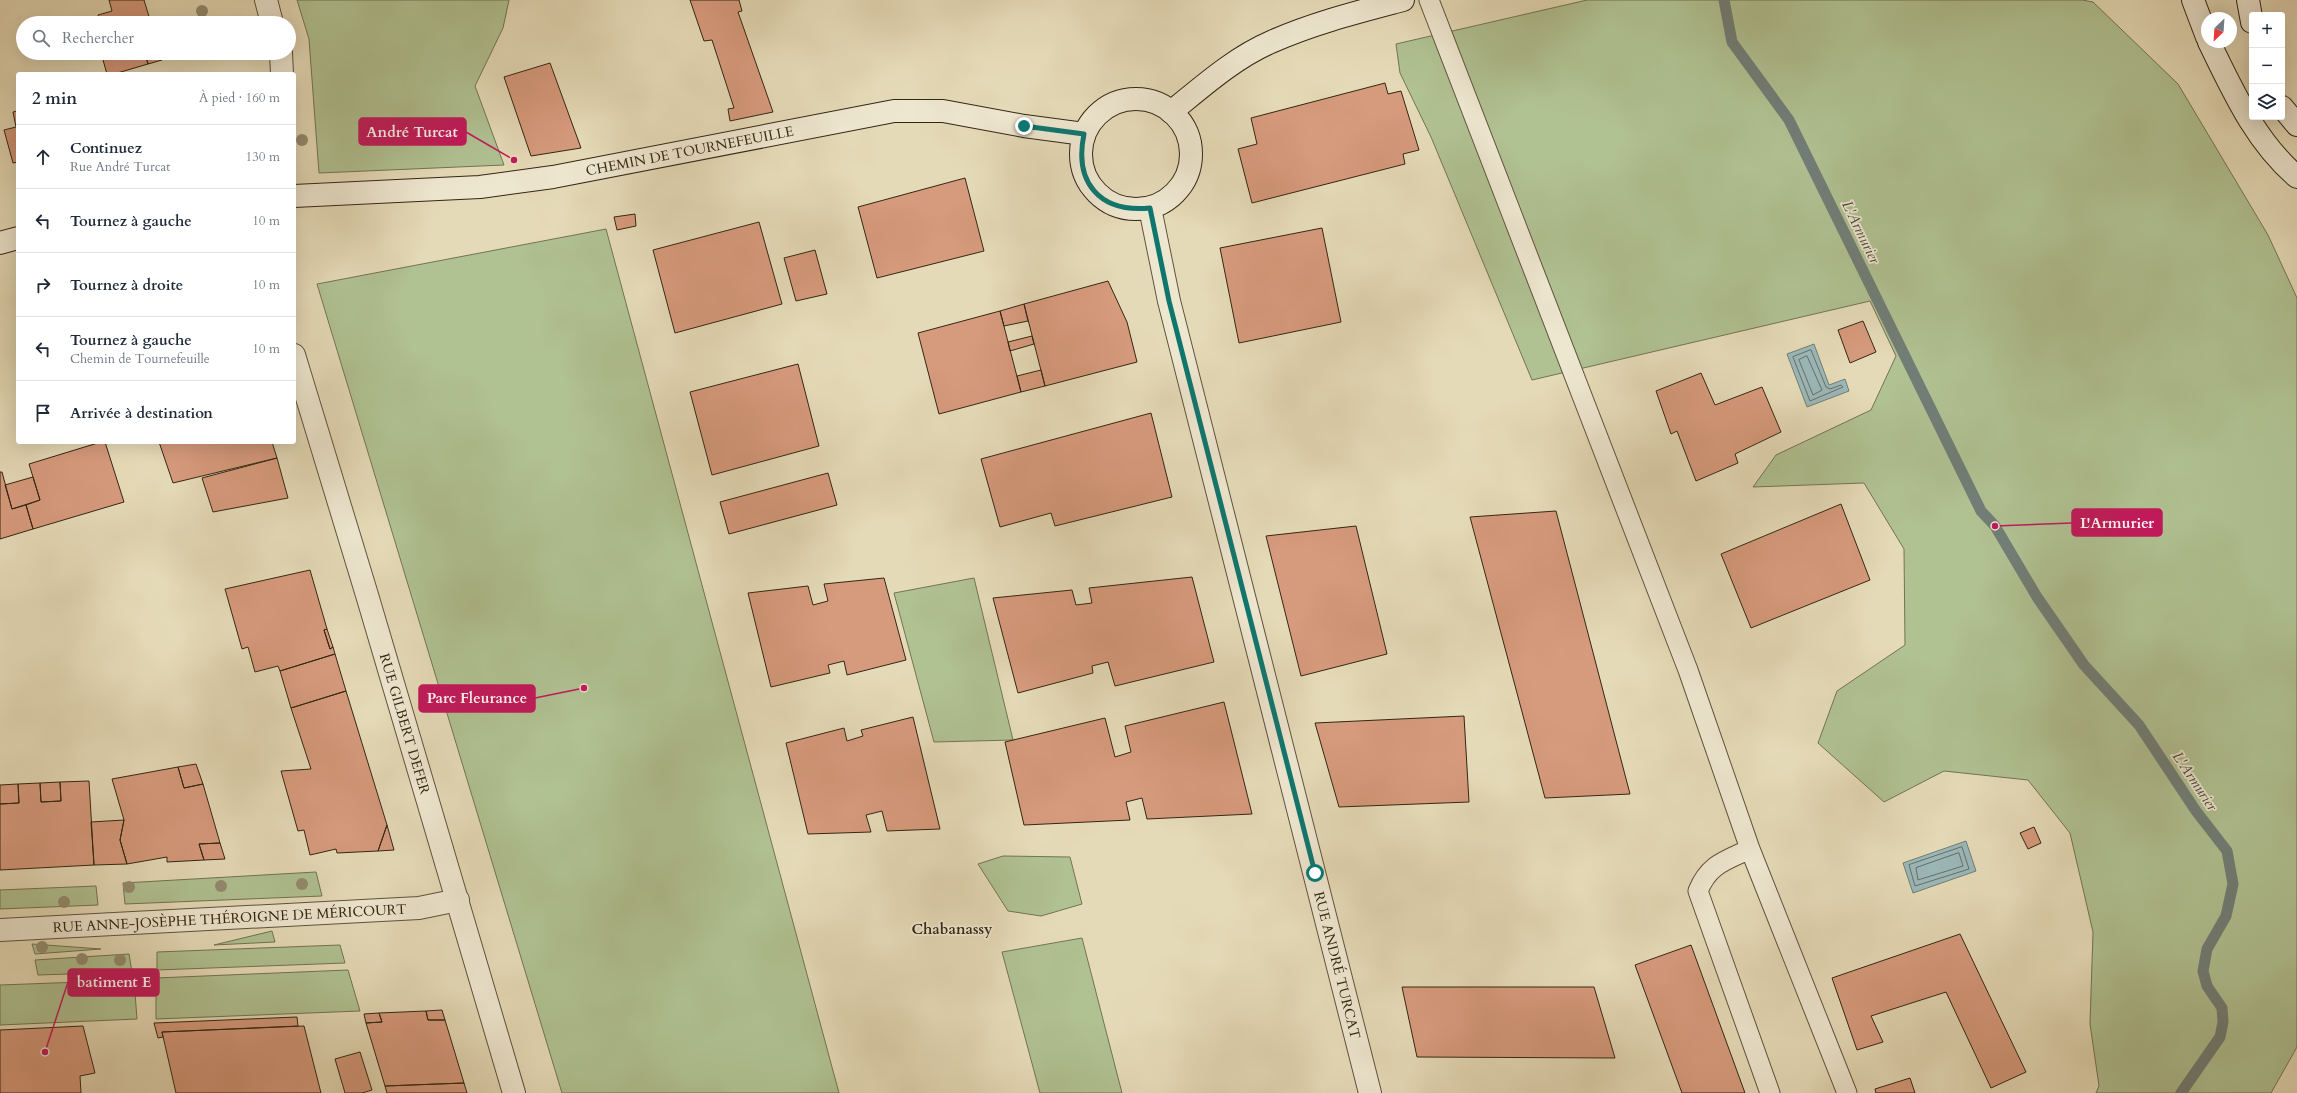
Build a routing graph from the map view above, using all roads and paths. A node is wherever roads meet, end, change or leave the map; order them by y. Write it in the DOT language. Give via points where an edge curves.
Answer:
graph roads {
  1 [pos="266,0"];
  2 [pos="1402,0"];
  3 [pos="1429,0"];
  4 [pos="2192,0"];
  5 [pos="2248,0"];
  6 [pos="2250,12"];
  7 [pos="270,16"];
  8 [pos="2201,22"];
  9 [pos="2212,48"];
  10 [pos="281,60"];
  11 [pos="282,72"];
  12 [pos="2285,111"];
  13 [pos="1171,112"];
  14 [pos="2297,125"];
  15 [pos="1084,134"];
  16 [pos="2297,177"];
  17 [pos="296,196"];
  18 [pos="1150,208"];
  19 [pos="16,239"];
  20 [pos="0,243"];
  21 [pos="296,362"];
  22 [pos="1750,849"];
  23 [pos="458,900"];
  24 [pos="0,930"];
  25 [pos="514,1093"];
  26 [pos="1370,1093"];
  27 [pos="1770,1093"];
  28 [pos="1848,1093"];
  1 -- 7 [label="street"];
  2 -- 13 [label="street" via="1334,18 1270,42 1219,73"];
  3 -- 22 [label="lane" via="1688,670"];
  4 -- 8 [label="street"];
  5 -- 6 [label="street"];
  9 -- 16 [label="street" via="2243,112 2278,160"];
  10 -- 11 [label="street"];
  12 -- 14 [label="street"];
  13 -- 15 [label="street" via="1139,99 1122,101 1106,108 1093,119"];
  13 -- 18 [label="street" via="1182,125 1189,141 1191,158 1178,190 1166,201"];
  15 -- 17 [label="street, CHEMIN DE TOURNEFEUILLE" via="943,111 894,111 553,177 480,187"];
  15 -- 18 [label="street" via="1080,150 1082,168 1089,184 1100,197 1115,206 1132,210"];
  18 -- 26 [label="street, RUE ANDRÉ TURCAT" via="1169,301"];
  19 -- 20 [label="street"];
  21 -- 23 [label="street, RUE GILBERT DEFER"];
  22 -- 27 [label="lane" via="1715,866 1704,876 1698,891"];
  22 -- 28 [label="lane"];
  23 -- 24 [label="street, RUE ANNE-JOSÈPHE THÉROIGNE DE MÉRICOURT" via="419,908"];
  23 -- 25 [label="street, RUE GILBERT DEFER"];
}
